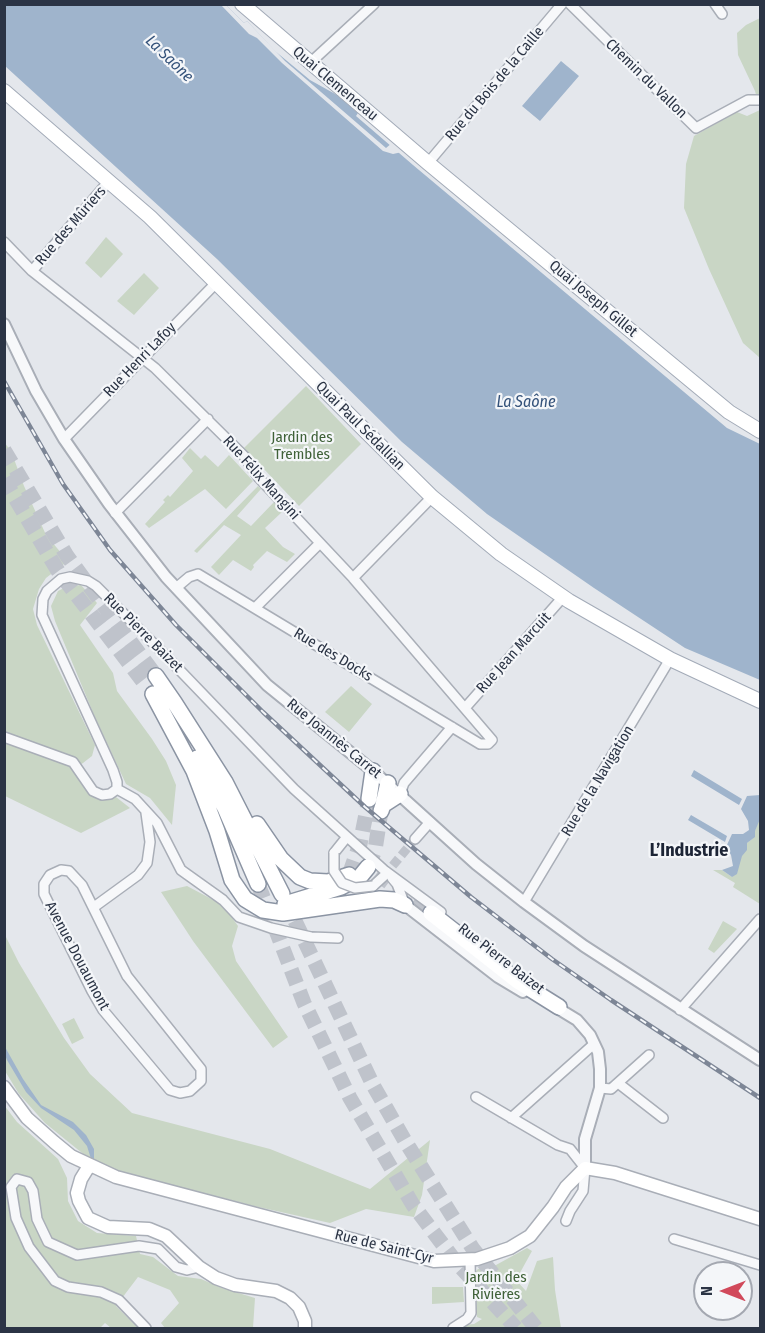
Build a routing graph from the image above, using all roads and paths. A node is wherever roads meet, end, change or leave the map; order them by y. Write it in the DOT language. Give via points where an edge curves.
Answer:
graph roads {
  1 [pos="242,4"];
  2 [pos="374,4"];
  3 [pos="562,4"];
  4 [pos="570,4"];
  5 [pos="715,4"];
  6 [pos="722,14"];
  7 [pos="310,63"];
  8 [pos="4,91"];
  9 [pos="760,100"];
  10 [pos="428,163"];
  11 [pos="109,181"];
  12 [pos="4,242"];
  13 [pos="32,271"];
  14 [pos="217,282"];
  15 [pos="4,324"];
  16 [pos="142,358"];
  17 [pos="208,419"];
  18 [pos="760,431"];
  19 [pos="64,438"];
  20 [pos="432,497"];
  21 [pos="115,513"];
  22 [pos="320,543"];
  23 [pos="353,578"];
  24 [pos="176,588"];
  25 [pos="563,597"];
  26 [pos="255,608"];
  27 [pos="670,659"];
  28 [pos="151,685"];
  29 [pos="760,701"];
  30 [pos="465,708"];
  31 [pos="190,726"];
  32 [pos="452,726"];
  33 [pos="4,737"];
  34 [pos="492,740"];
  35 [pos="373,771"];
  36 [pos="117,789"];
  37 [pos="394,789"];
  38 [pos="146,813"];
  39 [pos="430,822"];
  40 [pos="346,838"];
  41 [pos="415,839"];
  42 [pos="224,849"];
  43 [pos="368,867"];
  44 [pos="384,873"];
  45 [pos="349,875"];
  46 [pos="258,884"];
  47 [pos="282,894"];
  48 [pos="370,895"];
  49 [pos="524,902"];
  50 [pos="405,905"];
  51 [pos="94,907"];
  52 [pos="431,913"];
  53 [pos="760,919"];
  54 [pos="338,938"];
  55 [pos="559,1007"];
  56 [pos="680,1010"];
  57 [pos="594,1044"];
  58 [pos="649,1055"];
  59 [pos="760,1060"];
  60 [pos="618,1083"];
  61 [pos="4,1087"];
  62 [pos="600,1088"];
  63 [pos="476,1097"];
  64 [pos="511,1118"];
  65 [pos="663,1118"];
  66 [pos="89,1166"];
  67 [pos="585,1168"];
  68 [pos="760,1219"];
  69 [pos="566,1221"];
  70 [pos="674,1239"];
  71 [pos="470,1260"];
  72 [pos="760,1265"];
  73 [pos="199,1267"];
  74 [pos="146,1329"];
  75 [pos="305,1329"];
  76 [pos="453,1329"];
  1 -- 7 [label="main road, Quai Clemenceau"];
  2 -- 7 [label="street"];
  3 -- 10 [label="street, Rue du Bois de la Caille"];
  4 -- 9 [label="street, Chemin du Vallon" via="696,128 748,100"];
  5 -- 6 [label="street"];
  7 -- 10 [label="main road, Quai Clemenceau"];
  8 -- 11 [label="main road, Quai Paul Sédallian"];
  10 -- 18 [label="main road, Quai Joseph Gillet" via="729,412"];
  11 -- 13 [label="street, Rue des Mûriers"];
  11 -- 14 [label="main road, Quai Paul Sédallian"];
  12 -- 13 [label="street, Rue Félix Mangini"];
  13 -- 16 [label="street, Rue Félix Mangini"];
  14 -- 16 [label="street, Rue Henri Lafoy"];
  14 -- 20 [label="main road, Quai Paul Sédallian"];
  15 -- 19 [label="street, Rue Joannès Carret"];
  16 -- 17 [label="street, Rue Félix Mangini"];
  16 -- 19 [label="street, Rue Henri Lafoy"];
  17 -- 21 [label="street"];
  17 -- 22 [label="street, Rue Félix Mangini"];
  19 -- 21 [label="street, Rue Joannès Carret"];
  20 -- 23 [label="street"];
  20 -- 25 [label="main road, Quai Paul Sédallian" via="501,554"];
  21 -- 24 [label="street, Rue Joannès Carret"];
  22 -- 23 [label="street, Rue Félix Mangini"];
  22 -- 26 [label="street"];
  23 -- 30 [label="street, Rue Félix Mangini"];
  24 -- 26 [label="street, Rue des Docks" via="198,574"];
  24 -- 35 [label="street, Rue Joannès Carret" via="267,685"];
  25 -- 27 [label="main road, Quai Paul Sédallian"];
  25 -- 30 [label="street, Rue Jean Marcuit"];
  26 -- 32 [label="street, Rue des Docks"];
  27 -- 29 [label="main road, Quai Paul Sédallian"];
  27 -- 49 [label="street, Rue de la Navigation"];
  28 -- 31 [label="highway"];
  28 -- 42 [label="highway" via="194,771"];
  28 -- 46 [label="highway" via="217,792"];
  30 -- 34 [label="street, Rue Félix Mangini"];
  31 -- 45 [label="highway" via="292,871 303,879 321,882"];
  31 -- 47 [label="highway" via="225,782"];
  32 -- 34 [label="street, Rue des Docks" via="480,744"];
  32 -- 37 [label="street" via="404,783"];
  33 -- 36 [label="street" via="73,762 93,790 102,795"];
  35 -- 37 [label="street, Rue Joannès Carret"];
  35 -- 37 [label="highway" via="378,805"];
  36 -- 38 [label="street" via="135,799"];
  36 -- 40 [label="street, Rue Pierre Baizet" via="113,770 42,615 47,591 62,579 79,578 96,586"];
  37 -- 39 [label="street, Rue Joannès Carret"];
  38 -- 51 [label="street" via="150,842 147,862 138,874"];
  38 -- 54 [label="street" via="157,824 182,870 239,917 312,937"];
  39 -- 41 [label="street"];
  39 -- 49 [label="street, Rue Joannès Carret"];
  40 -- 44 [label="street, Rue Pierre Baizet"];
  40 -- 48 [label="street, bridge" via="334,853 334,871 342,883"];
  42 -- 43 [label="highway" via="247,890 272,904 292,903 332,891 354,881"];
  42 -- 48 [label="highway" via="237,890 263,910 292,912"];
  44 -- 48 [label="street"];
  44 -- 50 [label="street, Rue Pierre Baizet" via="397,884"];
  44 -- 55 [label="street, Rue Pierre Baizet" via="406,885"];
  48 -- 50 [label="highway"];
  49 -- 56 [label="street, Rue Joannès Carret"];
  50 -- 55 [label="street, Rue Pierre Baizet" via="498,977 542,1002"];
  51 -- 51 [label="street, Avenue Douaumont" via="69,871 55,871 44,884 44,894 104,1010 170,1090 190,1091 201,1081 201,1069 119,964"];
  52 -- 55 [label="highway" via="519,982"];
  53 -- 56 [label="street"];
  55 -- 57 [label="street, Rue Pierre Baizet" via="577,1020"];
  56 -- 59 [label="street, Rue Joannès Carret"];
  57 -- 62 [label="street, Rue Pierre Baizet"];
  57 -- 64 [label="street"];
  58 -- 60 [label="street"];
  60 -- 62 [label="street" via="611,1089"];
  60 -- 65 [label="street"];
  61 -- 66 [label="main road, Rue de Saint-Cyr" via="40,1130"];
  62 -- 67 [label="street, Rue Pierre Baizet" via="585,1139"];
  63 -- 64 [label="street"];
  64 -- 67 [label="street" via="570,1149"];
  66 -- 71 [label="main road, Rue de Saint-Cyr" via="422,1259"];
  66 -- 73 [label="main road" via="77,1193 88,1218 108,1227 148,1229 166,1236"];
  67 -- 68 [label="main road" via="615,1173"];
  67 -- 69 [label="street" via="583,1191"];
  67 -- 71 [label="main road, Rue de Saint-Cyr" via="530,1236 510,1248"];
  70 -- 72 [label="street"];
  71 -- 76 [label="street" via="471,1312"];
  73 -- 74 [label="street" via="176,1267 158,1249 139,1246 77,1256 48,1242 37,1219 33,1191 28,1182 17,1179 11,1187 16,1218 28,1247 55,1281 119,1300"];
  73 -- 75 [label="main road" via="235,1285 276,1291 290,1298 299,1307"];
}
